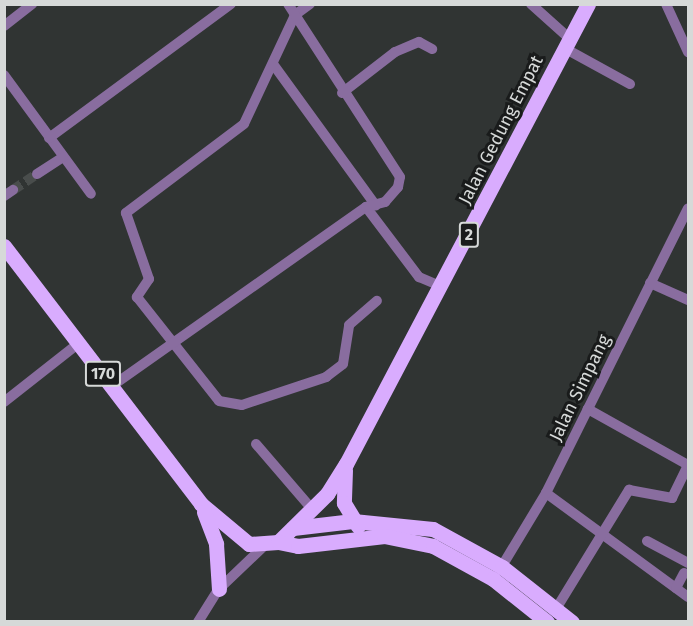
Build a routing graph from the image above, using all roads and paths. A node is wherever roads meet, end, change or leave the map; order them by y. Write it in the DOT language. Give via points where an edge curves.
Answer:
graph roads {
  1 [pos="32,4"];
  2 [pos="231,4"];
  3 [pos="288,4"];
  4 [pos="310,4"];
  5 [pos="531,4"];
  6 [pos="588,4"];
  7 [pos="666,4"];
  8 [pos="219,8"];
  9 [pos="296,15"];
  10 [pos="4,26"];
  11 [pos="568,44"];
  12 [pos="432,49"];
  13 [pos="688,52"];
  14 [pos="273,64"];
  15 [pos="4,75"];
  16 [pos="630,84"];
  17 [pos="342,93"];
  18 [pos="49,138"];
  19 [pos="63,157"];
  20 [pos="37,174"];
  21 [pos="91,194"];
  22 [pos="371,206"];
  23 [pos="688,207"];
  24 [pos="4,246"];
  25 [pos="650,283"];
  26 [pos="442,287"];
  27 [pos="688,300"];
  28 [pos="377,302"];
  29 [pos="79,344"];
  30 [pos="175,344"];
  31 [pos="112,386"];
  32 [pos="4,402"];
  33 [pos="588,409"];
  34 [pos="256,444"];
  35 [pos="346,464"];
  36 [pos="546,494"];
  37 [pos="201,504"];
  38 [pos="312,509"];
  39 [pos="353,521"];
  40 [pos="293,528"];
  41 [pos="600,532"];
  42 [pos="369,536"];
  43 [pos="647,541"];
  44 [pos="278,542"];
  45 [pos="263,547"];
  46 [pos="686,568"];
  47 [pos="498,573"];
  48 [pos="676,588"];
  49 [pos="219,589"];
  50 [pos="688,597"];
  51 [pos="552,615"];
  52 [pos="198,621"];
  53 [pos="572,621"];
  1 -- 10 [label="street"];
  2 -- 8 [label="street"];
  3 -- 9 [label="street"];
  4 -- 9 [label="street"];
  5 -- 11 [label="street"];
  6 -- 11 [label="main road, Jalan Gedung Empat / 2"];
  7 -- 13 [label="street"];
  8 -- 18 [label="street"];
  9 -- 14 [label="street"];
  9 -- 17 [label="street"];
  11 -- 16 [label="street"];
  11 -- 26 [label="main road, Jalan Gedung Empat / 2"];
  12 -- 17 [label="street" via="419,42 395,51"];
  14 -- 22 [label="street"];
  14 -- 30 [label="street" via="244,124 130,209 124,219 149,279 136,297"];
  15 -- 18 [label="street"];
  17 -- 22 [label="street" via="400,177 392,195"];
  18 -- 19 [label="street"];
  19 -- 20 [label="street"];
  19 -- 21 [label="street"];
  22 -- 26 [label="street" via="419,277"];
  22 -- 30 [label="street"];
  23 -- 25 [label="street, Jalan Simpang"];
  24 -- 29 [label="main road, 170"];
  25 -- 27 [label="street"];
  25 -- 33 [label="street, Jalan Simpang"];
  26 -- 35 [label="main road, Jalan Gedung Empat / 2"];
  28 -- 30 [label="street" via="349,325 343,364 326,377 250,405 219,401"];
  29 -- 31 [label="main road, 170"];
  29 -- 32 [label="street"];
  30 -- 31 [label="street"];
  31 -- 37 [label="main road, 170"];
  33 -- 36 [label="street, Jalan Simpang"];
  33 -- 41 [label="street" via="688,465 672,498 629,490"];
  34 -- 38 [label="street"];
  35 -- 38 [label="main road, Jalan Gedung Empat / 2"];
  35 -- 39 [label="main road, Jalan Gedung Empat / 2" via="343,495"];
  36 -- 41 [label="street"];
  36 -- 47 [label="street, Jalan Simpang"];
  37 -- 45 [label="main road, 170" via="234,535"];
  37 -- 49 [label="main road, 170" via="216,544"];
  38 -- 40 [label="main road, Jalan Gedung Empat / 2"];
  39 -- 40 [label="main road"];
  39 -- 42 [label="main road, Jalan Gedung Empat / 2"];
  39 -- 47 [label="main road" via="434,529"];
  40 -- 44 [label="main road, Jalan Gedung Empat"];
  41 -- 48 [label="street"];
  41 -- 51 [label="street"];
  42 -- 44 [label="main road" via="298,546"];
  42 -- 47 [label="main road" via="433,546"];
  43 -- 46 [label="street"];
  44 -- 45 [label="main road"];
  45 -- 49 [label="street"];
  46 -- 48 [label="street"];
  47 -- 51 [label="main road"];
  48 -- 50 [label="street"];
  49 -- 52 [label="street"];
  51 -- 53 [label="main road"];
}
